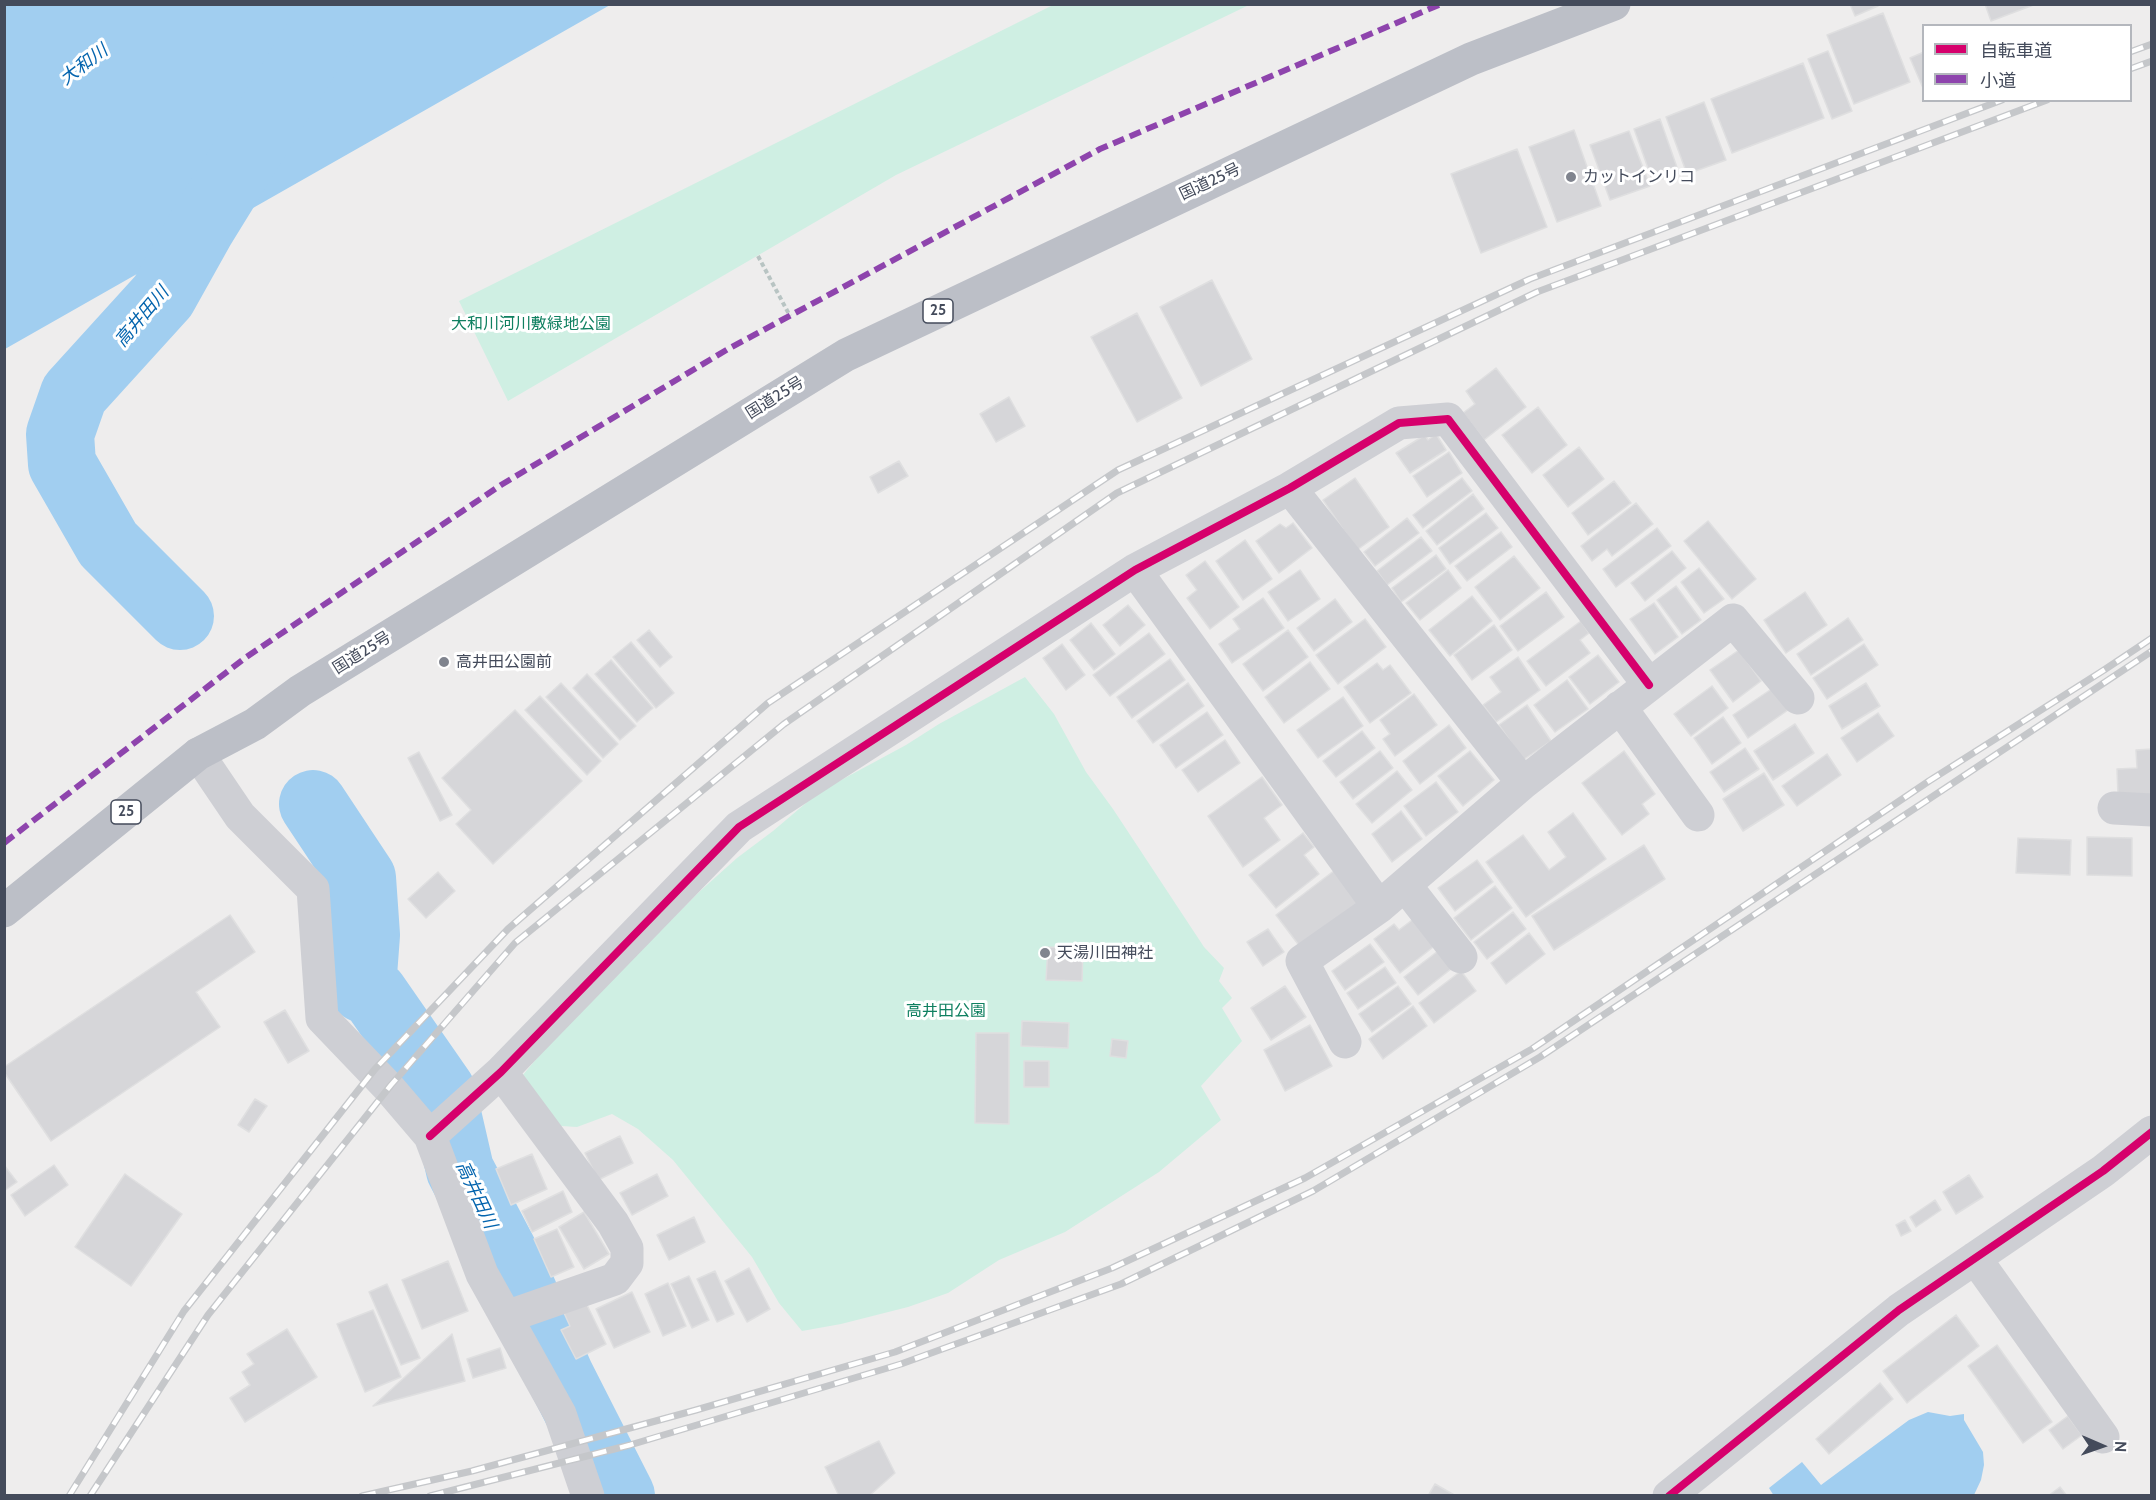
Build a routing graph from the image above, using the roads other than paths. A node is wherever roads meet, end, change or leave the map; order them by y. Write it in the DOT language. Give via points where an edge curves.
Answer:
graph roads {
  1 [pos="1614,4"];
  2 [pos="1290,488"];
  3 [pos="1135,570"];
  4 [pos="1649,685"];
  5 [pos="1797,698"];
  6 [pos="1620,706"];
  7 [pos="198,754"];
  8 [pos="1523,783"];
  9 [pos="2114,808"];
  10 [pos="2151,810"];
  11 [pos="1698,816"];
  12 [pos="1405,885"];
  13 [pos="1379,907"];
  14 [pos="4,911"];
  15 [pos="1461,957"];
  16 [pos="1345,1042"];
  17 [pos="499,1074"];
  18 [pos="2151,1132"];
  19 [pos="432,1135"];
  20 [pos="1975,1258"];
  21 [pos="506,1317"];
  22 [pos="2103,1437"];
  23 [pos="588,1496"];
  24 [pos="1669,1496"];
  1 -- 7 [label="highway, 国道25号 / 25" via="1471,59 846,355 300,691 255,724"];
  2 -- 3 [label="street"];
  2 -- 4 [label="street" via="1399,423 1448,419"];
  2 -- 8 [label="street"];
  3 -- 13 [label="street"];
  3 -- 17 [label="street" via="739,827"];
  4 -- 5 [label="street" via="1733,620"];
  4 -- 6 [label="street"];
  6 -- 8 [label="street"];
  6 -- 11 [label="street"];
  7 -- 14 [label="highway, 国道25号 / 25"];
  7 -- 19 [label="street" via="240,816 312,890 322,1018"];
  8 -- 12 [label="street"];
  9 -- 10 [label="street"];
  12 -- 13 [label="street"];
  12 -- 15 [label="street"];
  13 -- 16 [label="street" via="1302,962"];
  17 -- 19 [label="street"];
  17 -- 21 [label="street" via="613,1223 627,1248 627,1263 615,1279"];
  18 -- 20 [label="street" via="2103,1171"];
  19 -- 21 [label="street" via="482,1274"];
  20 -- 22 [label="street"];
  20 -- 24 [label="street" via="1899,1310"];
  21 -- 23 [label="street" via="560,1414"];
}
